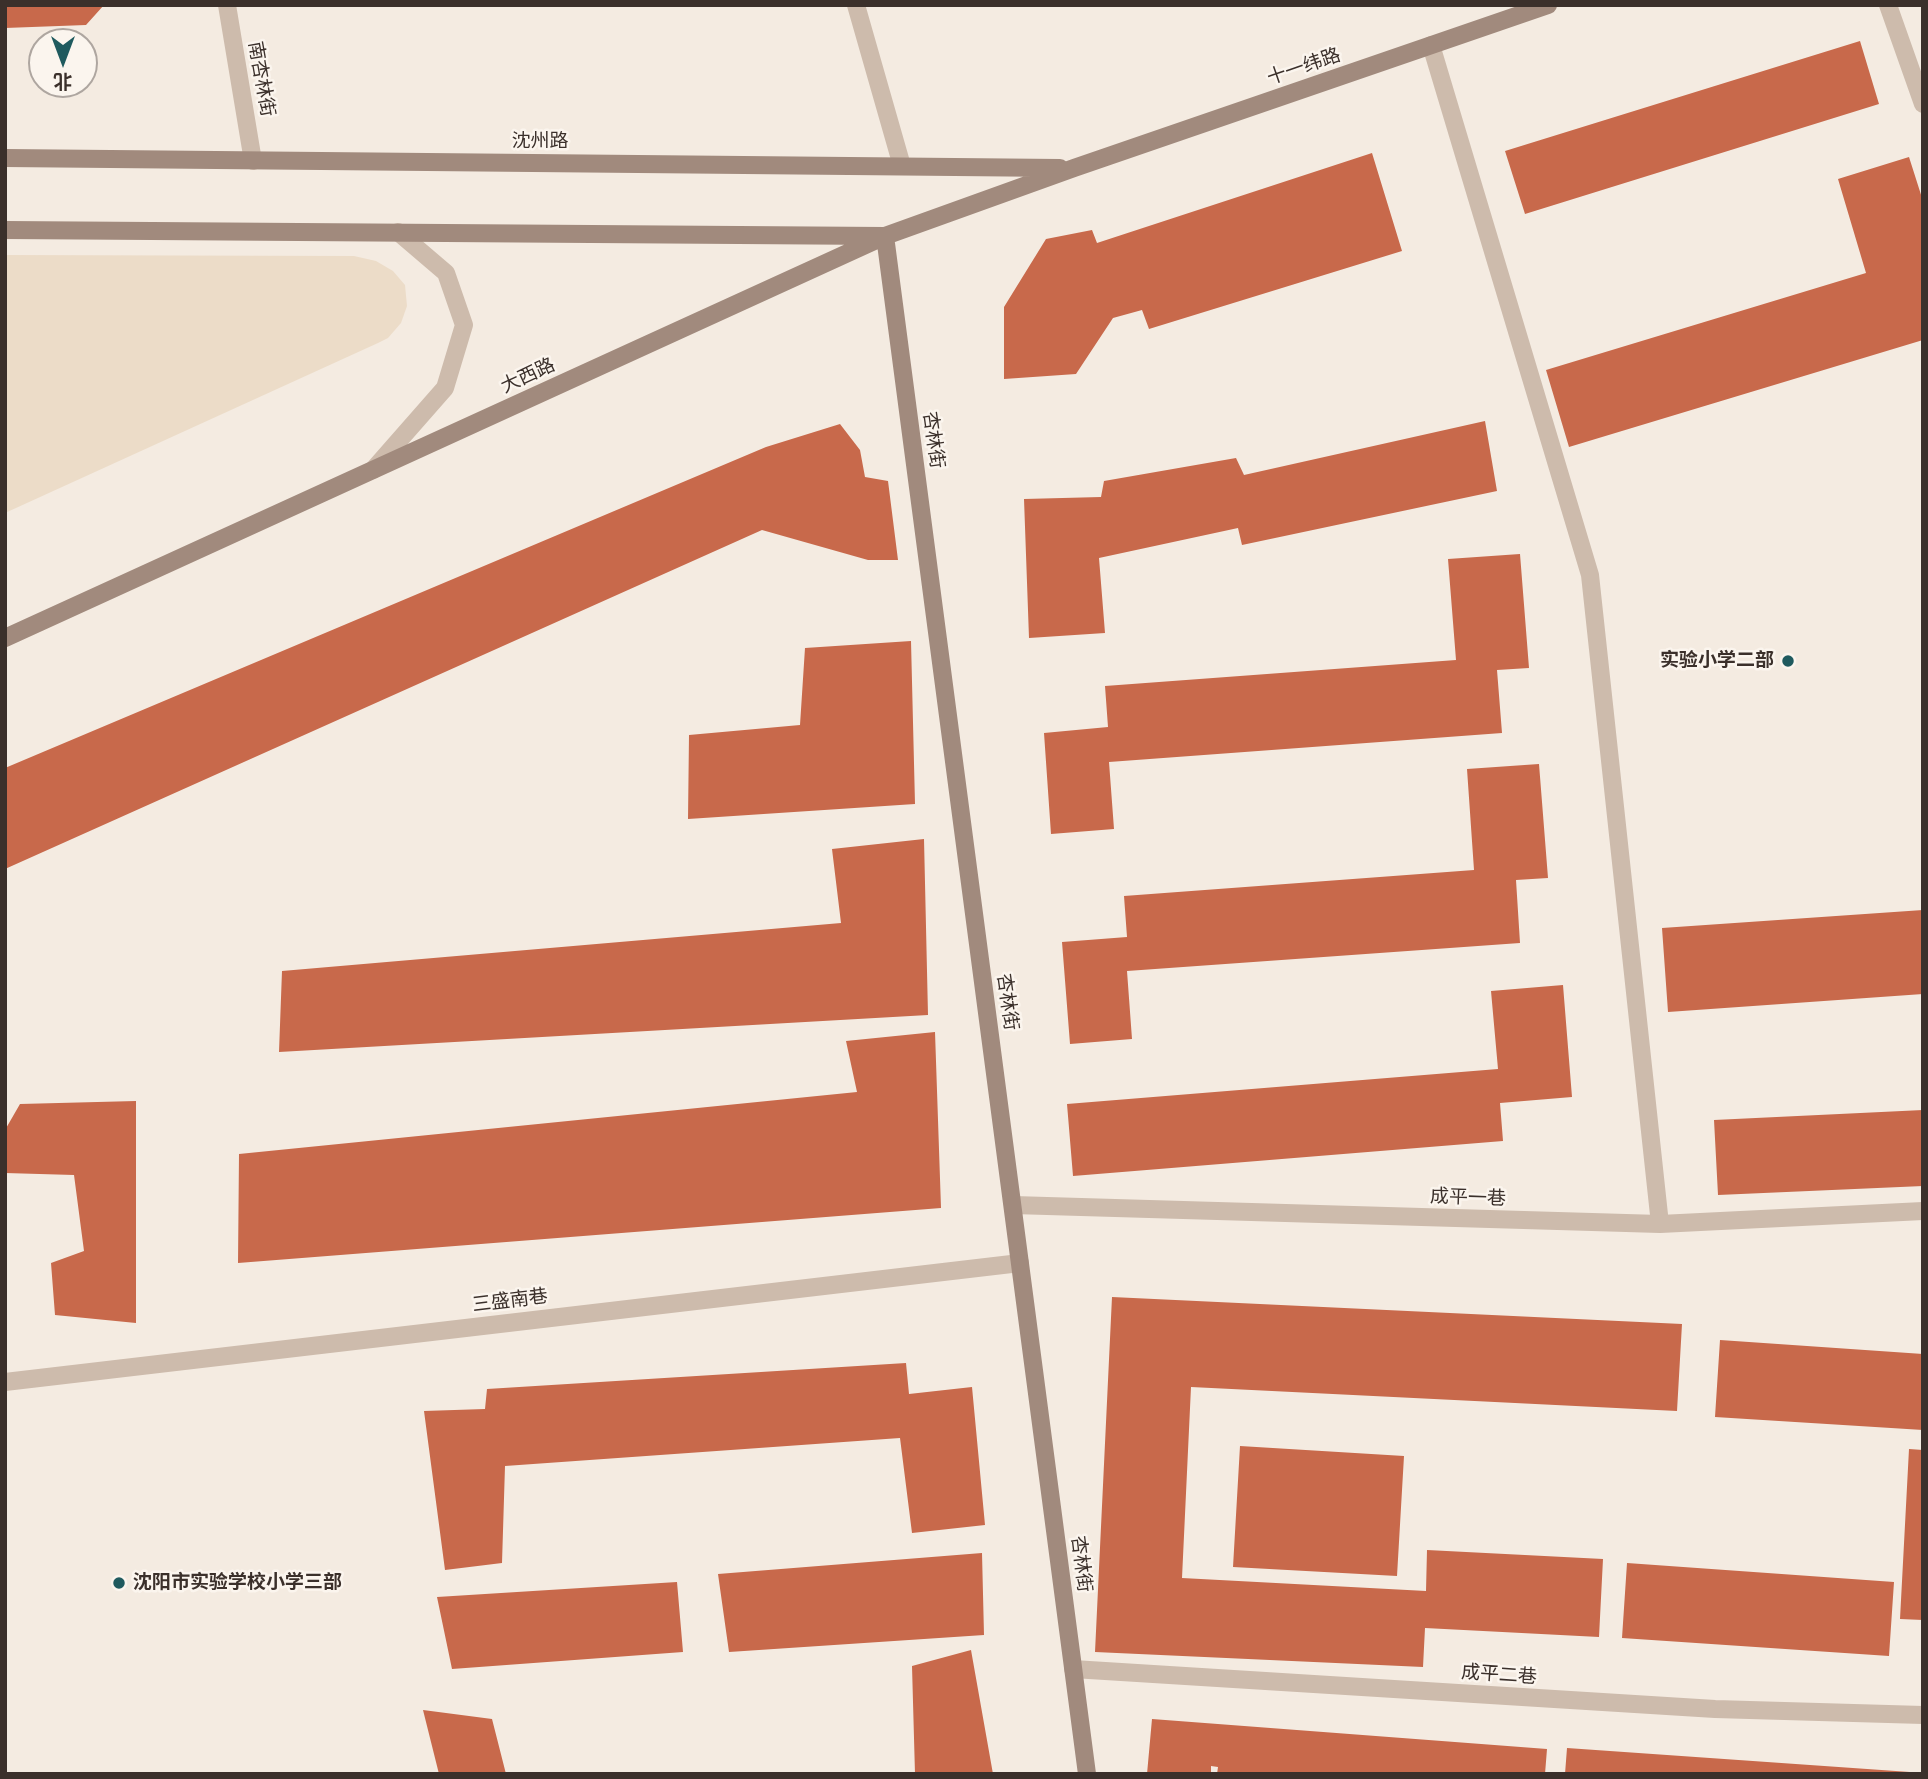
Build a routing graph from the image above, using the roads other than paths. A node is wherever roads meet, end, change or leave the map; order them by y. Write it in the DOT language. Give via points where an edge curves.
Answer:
graph roads {
  1 [pos="227,5"];
  2 [pos="856,5"];
  3 [pos="1548,5"];
  4 [pos="1888,5"];
  5 [pos="1431,45"];
  6 [pos="1923,104"];
  7 [pos="5,158"];
  8 [pos="253,161"];
  9 [pos="902,166"];
  10 [pos="1074,168"];
  11 [pos="5,230"];
  12 [pos="398,232"];
  13 [pos="884,236"];
  14 [pos="373,470"];
  15 [pos="5,638"];
  16 [pos="1013,1205"];
  17 [pos="1923,1211"];
  18 [pos="1660,1224"];
  19 [pos="1020,1263"];
  20 [pos="5,1382"];
  21 [pos="1073,1669"];
  22 [pos="1923,1715"];
  23 [pos="1087,1774"];
  1 -- 8 [label="street, 南杏林街"];
  2 -- 9 [label="street"];
  3 -- 5 [label="main road, 十一纬路"];
  4 -- 6 [label="street"];
  5 -- 10 [label="main road, 十一纬路"];
  5 -- 18 [label="street" via="1590,575"];
  7 -- 8 [label="main road, 沈州路"];
  8 -- 9 [label="main road, 沈州路"];
  9 -- 10 [label="main road, 沈州路"];
  10 -- 13 [label="main road, 大西路"];
  11 -- 12 [label="main road"];
  12 -- 13 [label="main road"];
  12 -- 14 [label="street" via="446,273 464,325 445,388"];
  13 -- 14 [label="main road, 大西路"];
  13 -- 16 [label="main road, 杏林街"];
  14 -- 15 [label="main road, 大西路"];
  16 -- 18 [label="street, 成平一巷"];
  16 -- 19 [label="main road, 杏林街"];
  17 -- 18 [label="street, 成平一巷"];
  19 -- 20 [label="street, 三盛南巷"];
  19 -- 21 [label="main road, 杏林街"];
  21 -- 22 [label="street, 成平二巷" via="1715,1709"];
  21 -- 23 [label="main road, 杏林街"];
}
